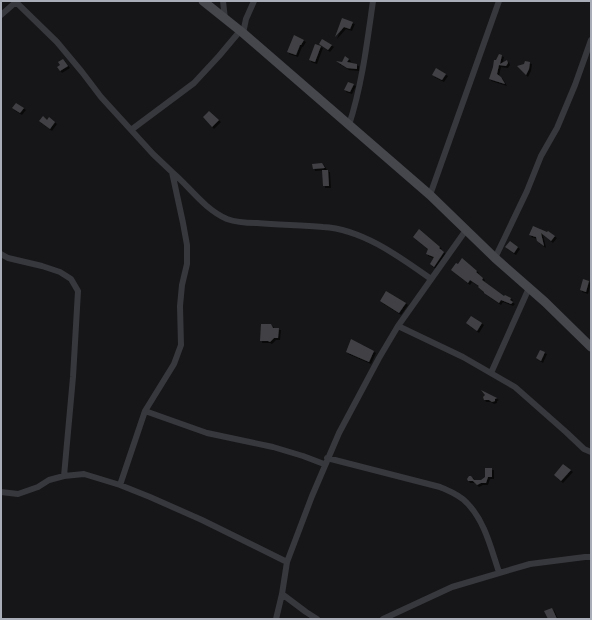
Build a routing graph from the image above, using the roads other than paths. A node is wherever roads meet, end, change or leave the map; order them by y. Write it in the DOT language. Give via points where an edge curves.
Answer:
graph roads {
  1 [pos="203,1"];
  2 [pos="223,1"];
  3 [pos="254,1"];
  4 [pos="373,1"];
  5 [pos="499,1"];
  6 [pos="13,2"];
  7 [pos="1,15"];
  8 [pos="225,19"];
  9 [pos="242,32"];
  10 [pos="591,40"];
  11 [pos="349,125"];
  12 [pos="131,130"];
  13 [pos="172,172"];
  14 [pos="430,195"];
  15 [pos="466,230"];
  16 [pos="1,254"];
  17 [pos="495,258"];
  18 [pos="431,279"];
  19 [pos="529,288"];
  20 [pos="398,326"];
  21 [pos="591,347"];
  22 [pos="491,373"];
  23 [pos="145,411"];
  24 [pos="591,452"];
  25 [pos="326,461"];
  26 [pos="64,476"];
  27 [pos="120,485"];
  28 [pos="1,492"];
  29 [pos="591,557"];
  30 [pos="287,562"];
  31 [pos="499,572"];
  32 [pos="282,594"];
  33 [pos="276,619"];
  34 [pos="318,619"];
  35 [pos="383,619"];
  1 -- 8 [label="main road"];
  2 -- 8 [label="street"];
  3 -- 9 [label="street"];
  4 -- 11 [label="street" via="361,81"];
  5 -- 14 [label="street"];
  6 -- 7 [label="street"];
  6 -- 12 [label="street" via="57,42"];
  8 -- 9 [label="main road"];
  9 -- 11 [label="main road"];
  9 -- 12 [label="street" via="194,83"];
  10 -- 17 [label="street" via="557,128"];
  11 -- 14 [label="main road"];
  12 -- 13 [label="street"];
  13 -- 18 [label="street" via="203,204 228,219 345,230 390,251"];
  13 -- 23 [label="street" via="187,245 187,264 180,306 181,345 174,364"];
  14 -- 15 [label="main road"];
  15 -- 17 [label="main road"];
  15 -- 18 [label="street"];
  16 -- 26 [label="street" via="60,272 72,279 78,291 75,362"];
  17 -- 19 [label="main road"];
  18 -- 20 [label="street"];
  19 -- 21 [label="main road"];
  19 -- 22 [label="street"];
  20 -- 22 [label="street"];
  20 -- 25 [label="street" via="352,407"];
  22 -- 24 [label="street" via="515,387 584,449"];
  23 -- 25 [label="street" via="207,433"];
  23 -- 27 [label="street"];
  25 -- 30 [label="street"];
  25 -- 31 [label="street" via="440,487 455,494 477,514"];
  26 -- 27 [label="street" via="84,474"];
  26 -- 28 [label="street" via="18,494"];
  27 -- 30 [label="street" via="202,520"];
  29 -- 31 [label="street" via="530,564"];
  30 -- 32 [label="street"];
  31 -- 35 [label="street" via="452,587"];
  32 -- 33 [label="street"];
  32 -- 34 [label="street"];
}
